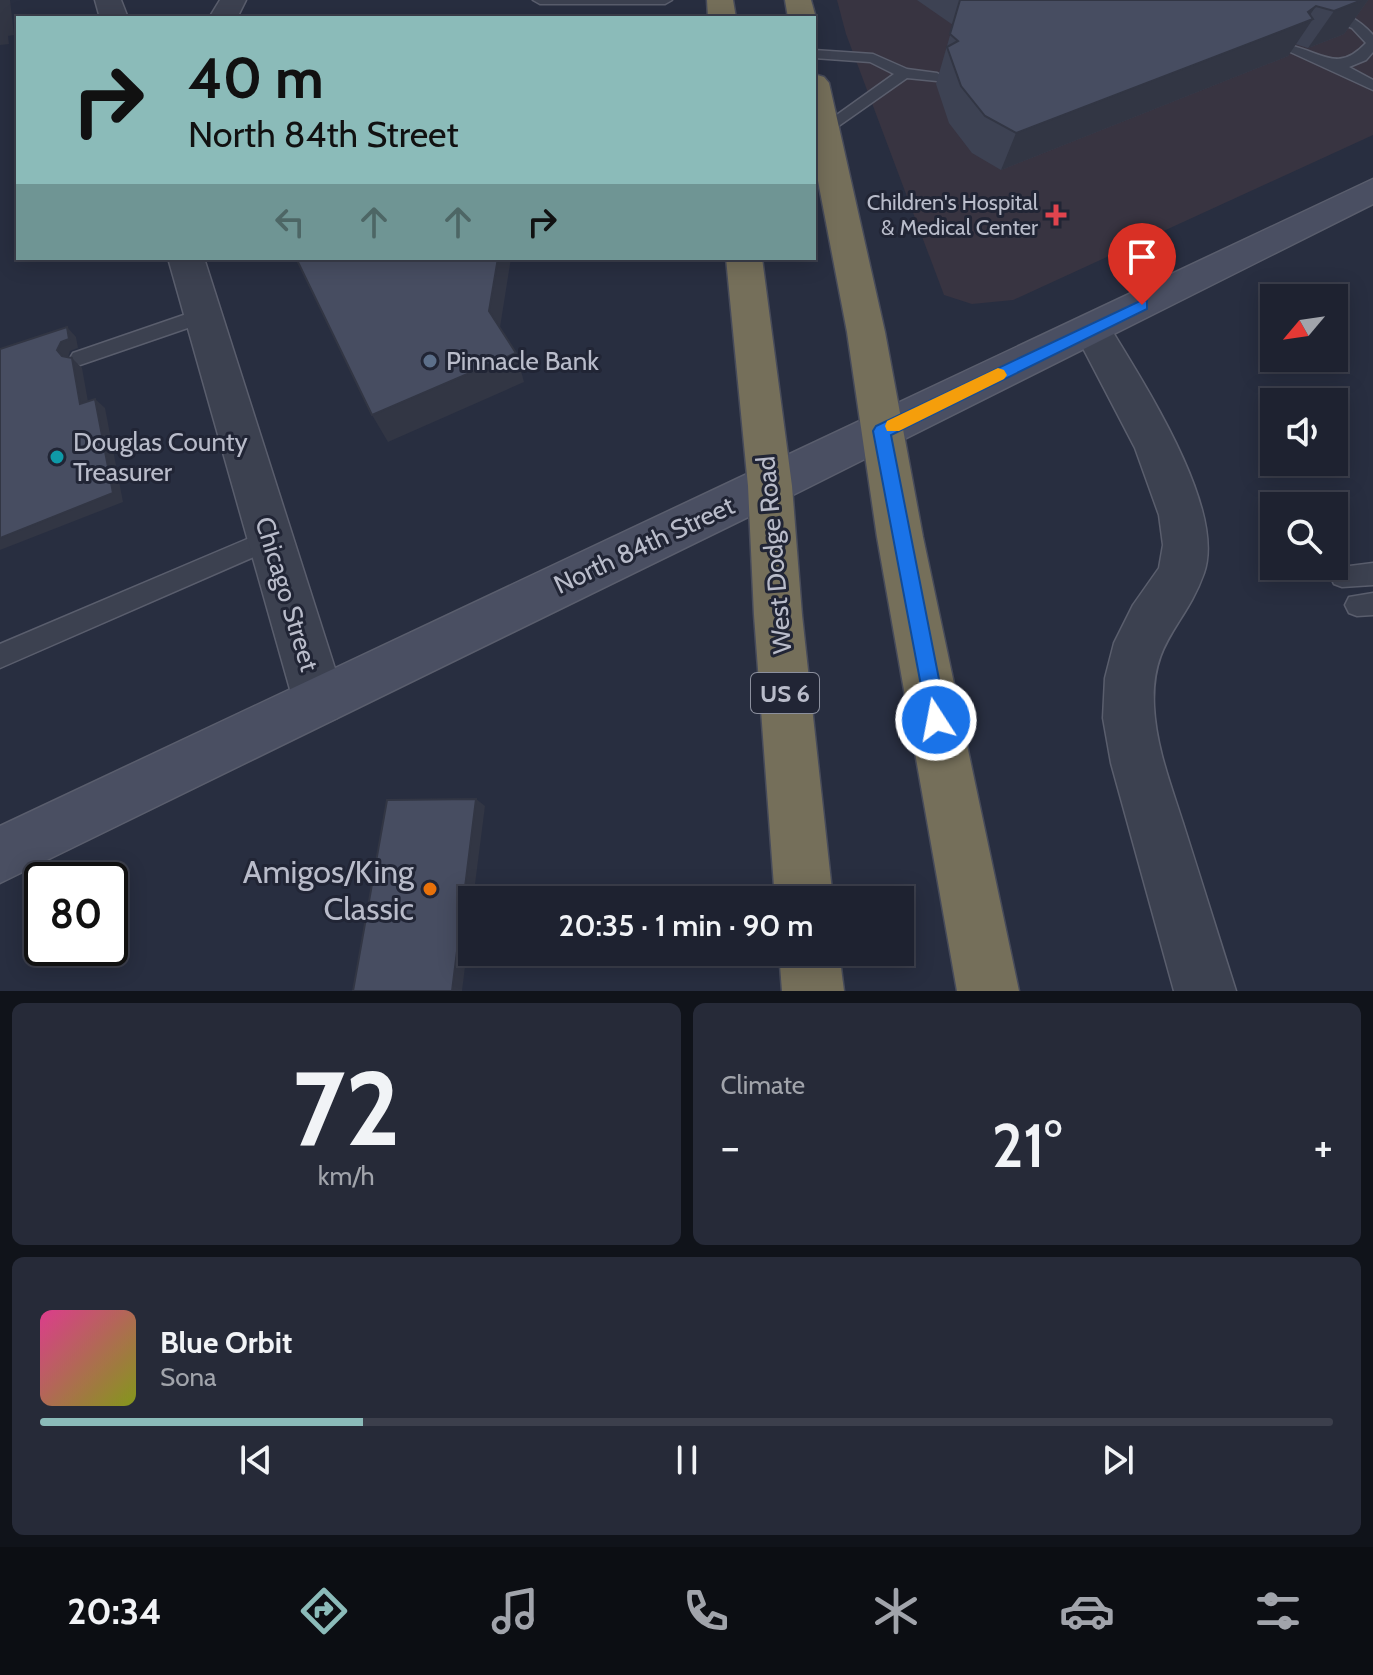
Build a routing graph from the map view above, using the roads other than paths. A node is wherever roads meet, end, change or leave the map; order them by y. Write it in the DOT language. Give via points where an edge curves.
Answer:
graph roads {
  1 [pos="665,0"];
  2 [pos="540,1"];
  3 [pos="1310,10"];
  4 [pos="1373,43"];
  5 [pos="1293,50"];
  6 [pos="816,54"];
  7 [pos="1367,60"];
  8 [pos="1337,66"];
  9 [pos="904,73"];
  10 [pos="937,77"];
  11 [pos="1373,86"];
  12 [pos="816,94"];
  13 [pos="823,132"];
  14 [pos="1373,190"];
  15 [pos="187,260"];
  16 [pos="744,260"];
  17 [pos="204,315"];
  18 [pos="1092,329"];
  19 [pos="80,358"];
  20 [pos="882,431"];
  21 [pos="770,486"];
  22 [pos="271,539"];
  23 [pos="1373,574"];
  24 [pos="1348,576"];
  25 [pos="0,656"];
  26 [pos="319,700"];
  27 [pos="0,855"];
  28 [pos="803,886"];
  29 [pos="810,966"];
  30 [pos="813,991"];
  31 [pos="988,991"];
  32 [pos="1205,991"];
  1 -- 2 [label="lane"];
  3 -- 4 [label="lane" via="1357,25"];
  4 -- 7 [label="lane"];
  5 -- 8 [label="lane"];
  6 -- 9 [label="lane" via="873,58"];
  7 -- 8 [label="lane"];
  8 -- 11 [label="lane"];
  9 -- 10 [label="lane"];
  9 -- 13 [label="lane"];
  12 -- 13 [label="highway"];
  13 -- 20 [label="highway"];
  14 -- 18 [label="main road, North 84th Street"];
  15 -- 17 [label="street, Chicago Street"];
  16 -- 21 [label="highway, West Dodge Road / US 6"];
  17 -- 19 [label="lane"];
  17 -- 22 [label="street, Chicago Street"];
  18 -- 20 [label="main road, North 84th Street"];
  18 -- 32 [label="street" via="1155,447 1184,525 1184,567 1138,644 1128,707 1142,777"];
  20 -- 21 [label="main road, North 84th Street"];
  20 -- 31 [label="highway"];
  21 -- 26 [label="main road, North 84th Street"];
  21 -- 28 [label="highway, West Dodge Road / US 6"];
  22 -- 25 [label="lane"];
  22 -- 26 [label="street, Chicago Street"];
  23 -- 24 [label="lane"];
  26 -- 27 [label="main road, North 84th Street"];
  29 -- 30 [label="highway"];
}
